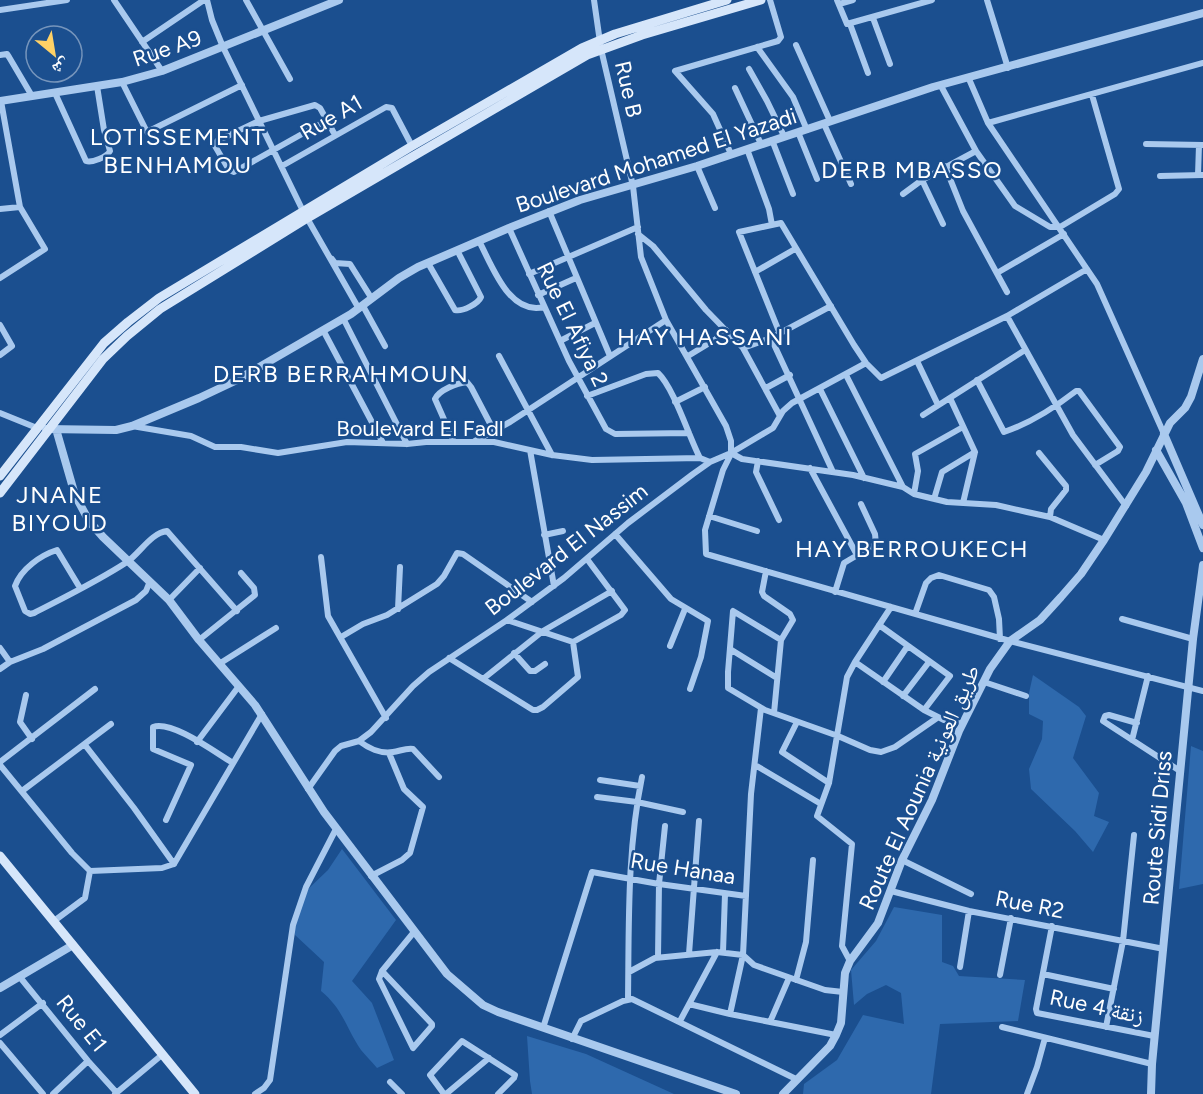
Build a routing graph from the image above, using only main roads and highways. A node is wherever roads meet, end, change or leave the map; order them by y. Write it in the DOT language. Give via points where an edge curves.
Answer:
graph roads {
  1 [pos="727,0"];
  2 [pos="761,0"];
  3 [pos="601,44"];
  4 [pos="306,216"];
  5 [pos="0,476"];
  6 [pos="0,493"];
  7 [pos="0,856"];
  8 [pos="195,1094"];
  1 -- 3 [label="main road"];
  2 -- 3 [label="main road"];
  3 -- 4 [label="main road"];
  3 -- 4 [label="main road" via="572,53 412,146"];
  4 -- 5 [label="main road" via="159,298 135,316 104,344"];
  4 -- 6 [label="main road" via="149,317 113,349"];
  7 -- 8 [label="main road"];
}
